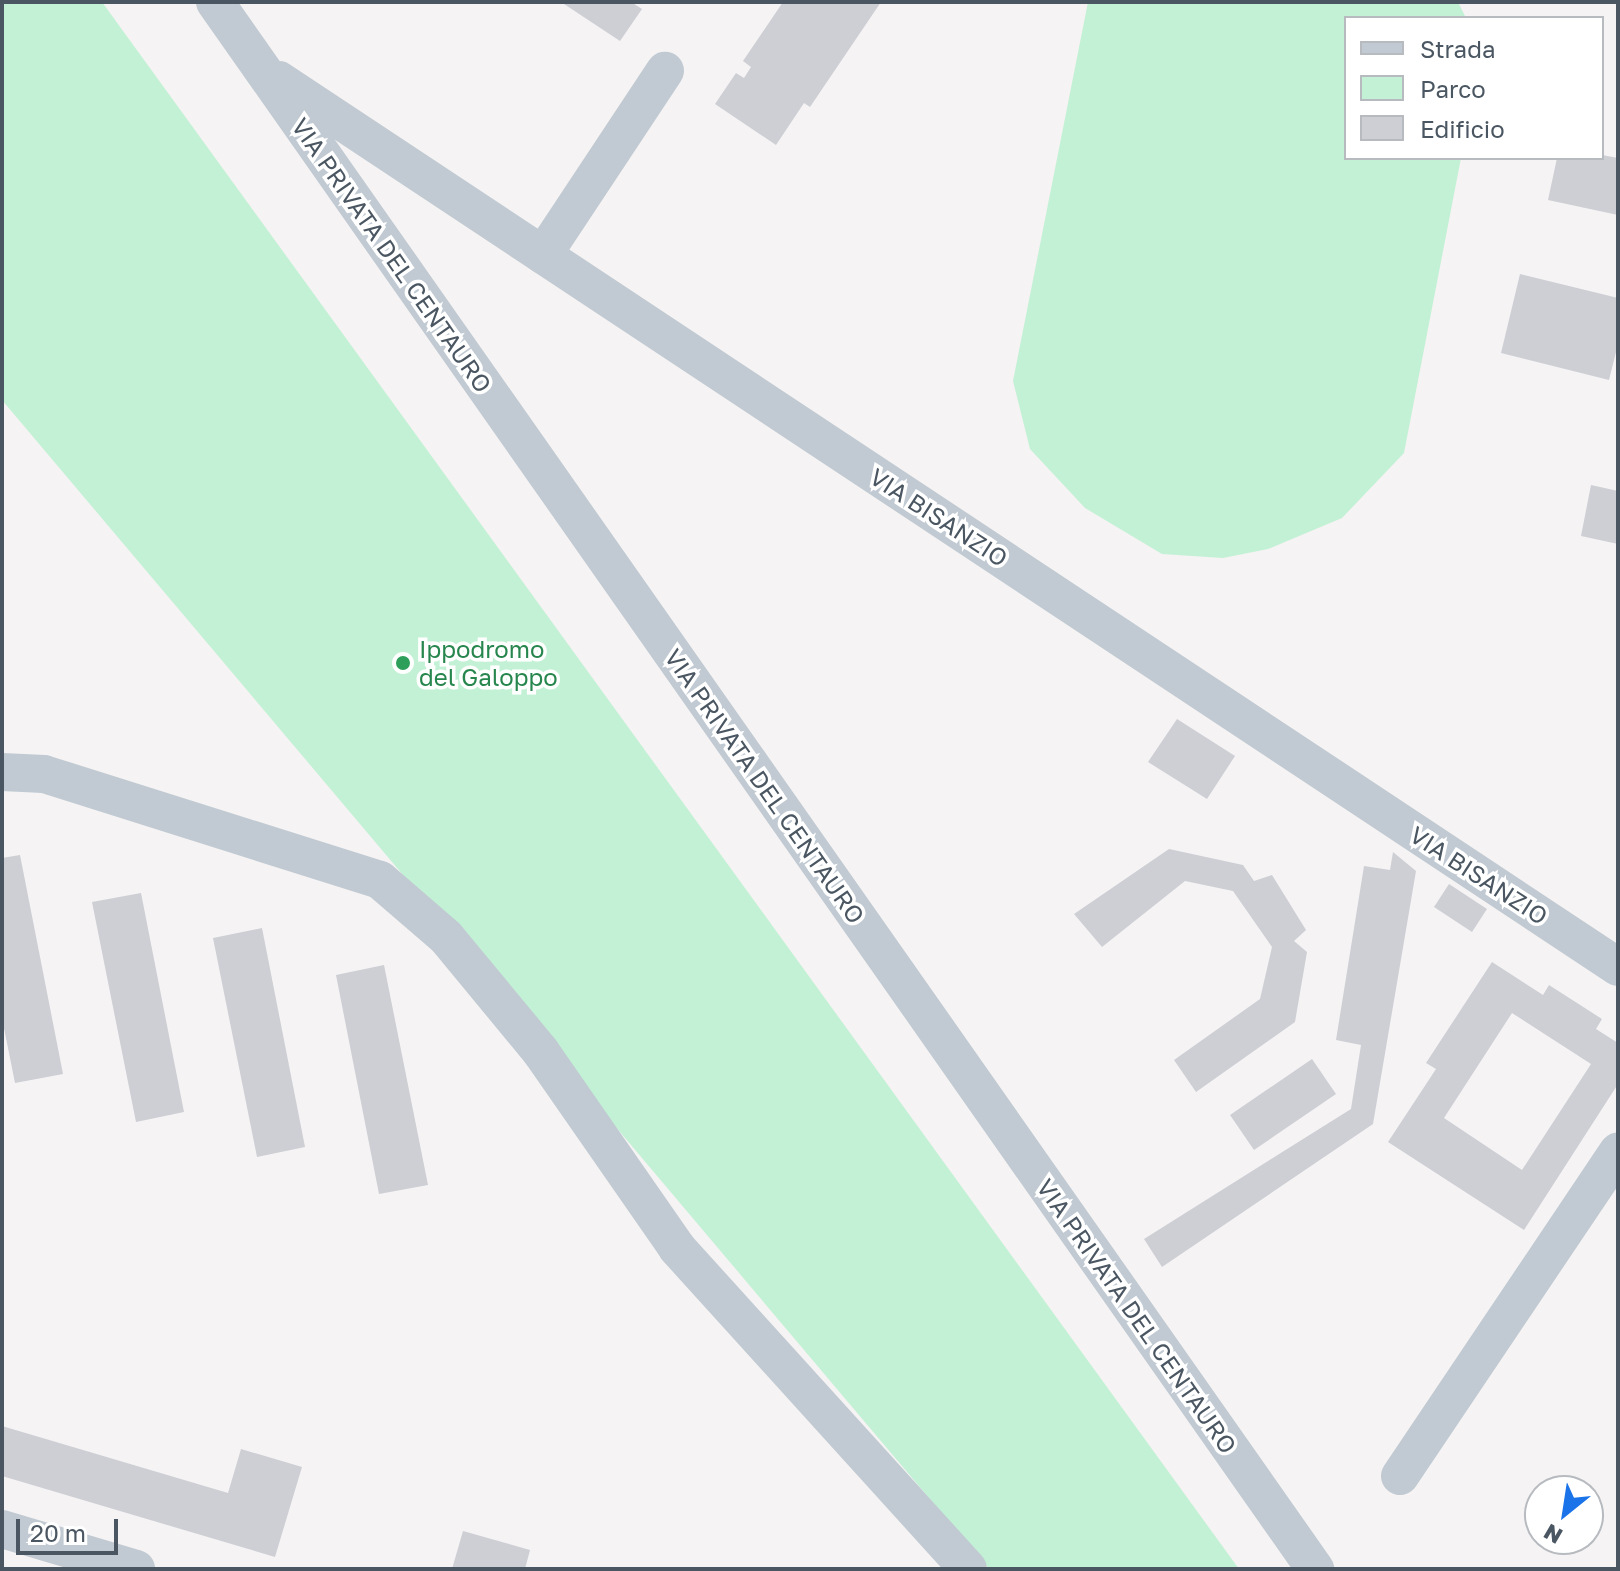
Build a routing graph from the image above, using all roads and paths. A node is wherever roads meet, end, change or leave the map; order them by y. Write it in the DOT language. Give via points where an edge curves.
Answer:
graph roads {
  1 [pos="215,2"];
  2 [pos="260,67"];
  3 [pos="665,71"];
  4 [pos="543,255"];
  5 [pos="2,772"];
  6 [pos="1618,967"];
  7 [pos="1618,1151"];
  8 [pos="1400,1476"];
  9 [pos="2,1529"];
  10 [pos="136,1569"];
  11 [pos="968,1569"];
  12 [pos="1315,1569"];
  1 -- 2 [label="street, VIA PRIVATA DEL CENTAURO"];
  2 -- 4 [label="street, VIA BISANZIO"];
  2 -- 12 [label="street, VIA PRIVATA DEL CENTAURO"];
  3 -- 4 [label="street"];
  4 -- 6 [label="street, VIA BISANZIO"];
  5 -- 11 [label="street" via="44,774 380,880 446,937 541,1052 677,1248"];
  7 -- 8 [label="street"];
  9 -- 10 [label="street"];
}
